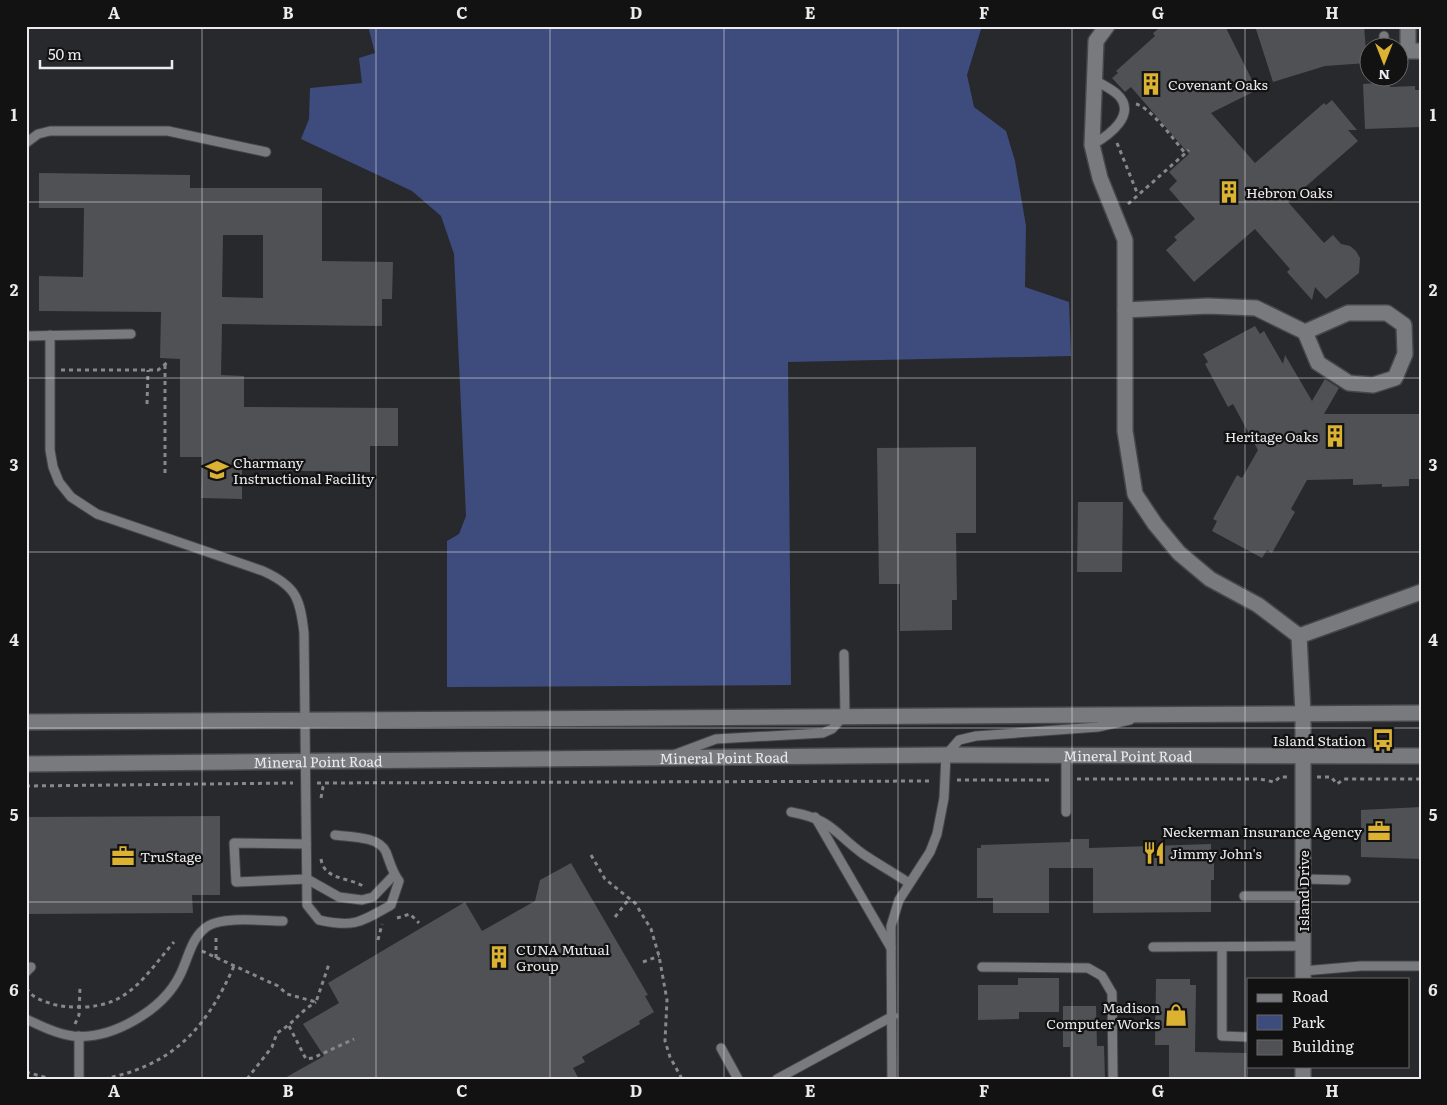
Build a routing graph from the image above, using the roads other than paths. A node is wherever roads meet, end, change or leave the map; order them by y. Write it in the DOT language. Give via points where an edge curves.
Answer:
graph roads {
  1 [pos="1106,26"];
  2 [pos="1093,79"];
  3 [pos="26,143"];
  4 [pos="1092,145"];
  5 [pos="266,152"];
  6 [pos="1125,310"];
  7 [pos="1305,332"];
  8 [pos="131,334"];
  9 [pos="50,335"];
  10 [pos="26,336"];
  11 [pos="1421,592"];
  12 [pos="1299,636"];
  13 [pos="844,654"];
  14 [pos="1303,713"];
  15 [pos="1421,713"];
  16 [pos="1155,714"];
  17 [pos="845,715"];
  18 [pos="304,718"];
  19 [pos="26,722"];
  20 [pos="946,755"];
  21 [pos="1066,756"];
  22 [pos="1421,756"];
  23 [pos="1303,757"];
  24 [pos="664,758"];
  25 [pos="305,761"];
  26 [pos="26,764"];
  27 [pos="791,812"];
  28 [pos="1066,812"];
  29 [pos="814,817"];
  30 [pos="335,835"];
  31 [pos="306,844"];
  32 [pos="394,875"];
  33 [pos="307,879"];
  34 [pos="1303,879"];
  35 [pos="1346,880"];
  36 [pos="909,883"];
  37 [pos="1244,896"];
  38 [pos="1303,896"];
  39 [pos="370,898"];
  40 [pos="376,914"];
  41 [pos="283,921"];
  42 [pos="1222,946"];
  43 [pos="1303,946"];
  44 [pos="1153,947"];
  45 [pos="892,950"];
  46 [pos="1421,966"];
  47 [pos="982,967"];
  48 [pos="1303,975"];
  49 [pos="893,1016"];
  50 [pos="26,1019"];
  51 [pos="79,1036"];
  52 [pos="1247,1037"];
  53 [pos="721,1048"];
  54 [pos="79,1079"];
  55 [pos="738,1079"];
  56 [pos="777,1079"];
  57 [pos="892,1079"];
  58 [pos="1112,1079"];
  1 -- 2 [label="main road" via="1096,41"];
  2 -- 4 [label="main road"];
  2 -- 4 [label="lane" via="1118,94 1123,102 1123,112 1121,122 1112,133"];
  3 -- 5 [label="lane" via="38,134 50,131 168,131"];
  4 -- 6 [label="main road" via="1100,178 1125,240"];
  6 -- 7 [label="main road" via="1208,306 1256,308"];
  6 -- 12 [label="main road" via="1125,431 1135,494 1179,553 1210,579 1258,605"];
  7 -- 7 [label="main road" via="1348,313 1386,313 1404,325 1405,354 1395,378 1372,385 1349,383 1318,363"];
  8 -- 9 [label="lane"];
  9 -- 10 [label="lane"];
  9 -- 18 [label="lane" via="50,450 59,482 71,497 97,514 263,571 282,580 295,592 304,633"];
  11 -- 12 [label="main road"];
  12 -- 14 [label="main road, Island Drive"];
  13 -- 17 [label="lane"];
  14 -- 15 [label="main road"];
  14 -- 16 [label="main road"];
  14 -- 23 [label="main road, Island Drive"];
  16 -- 17 [label="main road"];
  16 -- 20 [label="lane" via="1098,727 976,736 959,740"];
  17 -- 18 [label="main road"];
  17 -- 24 [label="lane" via="832,729 823,733 716,739"];
  18 -- 19 [label="main road"];
  18 -- 25 [label="lane"];
  20 -- 21 [label="main road, Mineral Point Road"];
  20 -- 24 [label="main road, Mineral Point Road"];
  20 -- 36 [label="lane" via="944,798 937,834 930,852"];
  21 -- 23 [label="main road, Mineral Point Road"];
  21 -- 28 [label="lane"];
  22 -- 23 [label="main road, Mineral Point Road"];
  23 -- 34 [label="main road, Island Drive"];
  24 -- 25 [label="main road, Mineral Point Road"];
  25 -- 26 [label="main road, Mineral Point Road"];
  25 -- 31 [label="lane"];
  27 -- 29 [label="lane"];
  29 -- 36 [label="lane" via="832,826 862,853"];
  29 -- 45 [label="lane"];
  30 -- 32 [label="lane" via="377,842 385,849"];
  31 -- 33 [label="lane"];
  31 -- 33 [label="lane" via="234,843 236,882"];
  32 -- 39 [label="lane"];
  32 -- 40 [label="lane" via="399,881 391,904"];
  33 -- 39 [label="lane" via="339,897"];
  33 -- 40 [label="lane" via="307,905 319,920 335,924 357,923"];
  34 -- 35 [label="lane"];
  34 -- 38 [label="main road, Island Drive"];
  36 -- 45 [label="lane" via="890,926"];
  37 -- 38 [label="lane"];
  38 -- 43 [label="main road, Island Drive"];
  39 -- 40 [label="lane"];
  41 -- 51 [label="lane" via="223,921 210,925 197,934 180,976 170,992 153,1007 108,1031"];
  42 -- 43 [label="lane"];
  42 -- 44 [label="lane"];
  42 -- 52 [label="lane" via="1222,1036"];
  43 -- 48 [label="main road, Island Drive"];
  45 -- 49 [label="lane"];
  46 -- 48 [label="lane" via="1361,966"];
  47 -- 58 [label="lane" via="1088,968 1102,976 1112,993"];
  49 -- 56 [label="lane"];
  49 -- 57 [label="lane"];
  50 -- 51 [label="lane" via="50,1030"];
  51 -- 54 [label="lane"];
  53 -- 55 [label="lane"];
}
